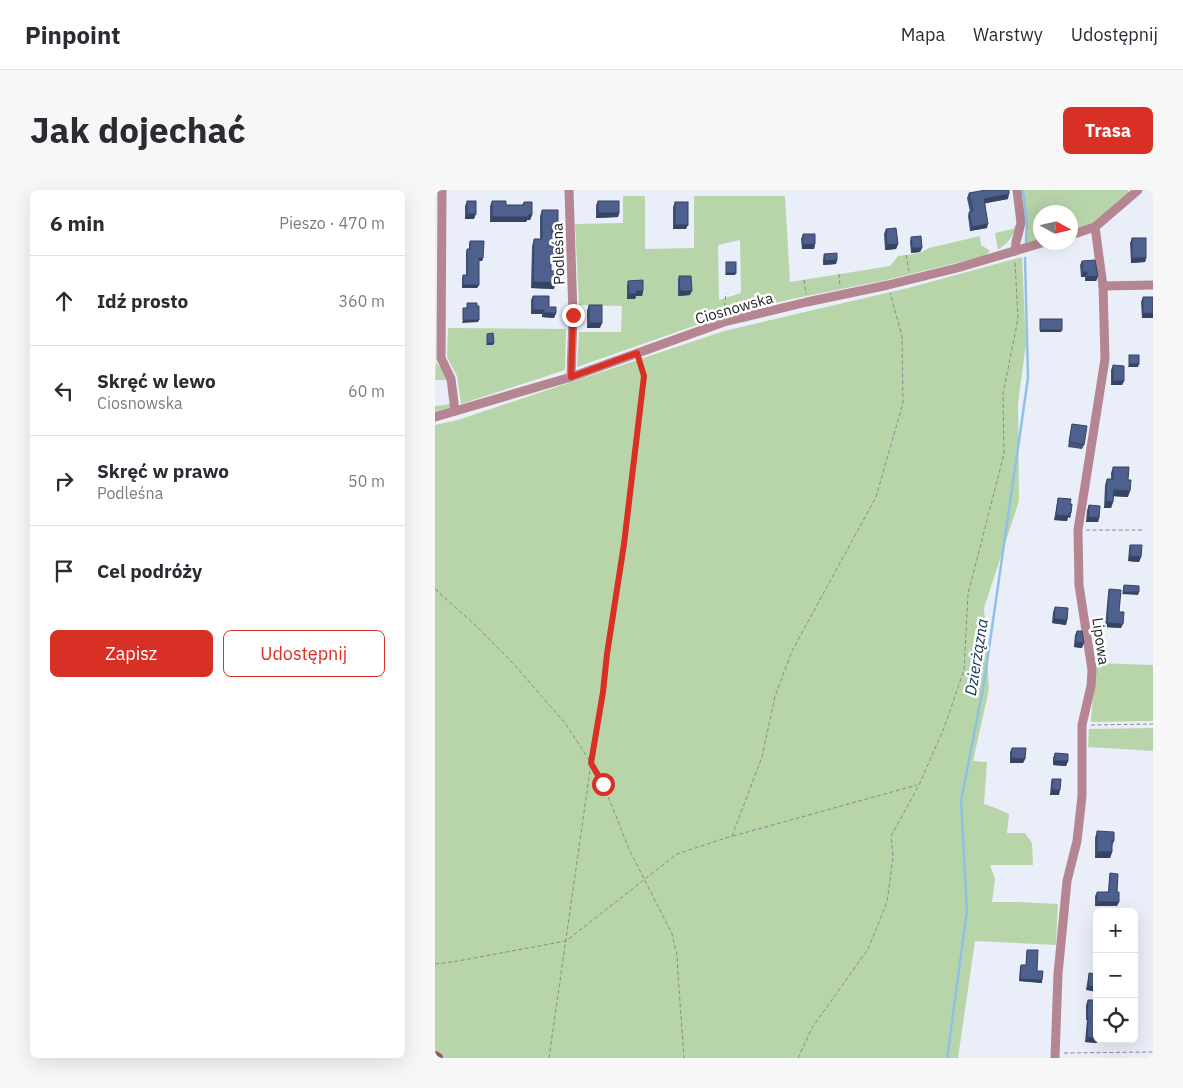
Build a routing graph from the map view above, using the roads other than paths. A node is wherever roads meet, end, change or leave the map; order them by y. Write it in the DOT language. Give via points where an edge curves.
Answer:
graph roads {
  1 [pos="442,190"];
  2 [pos="569,190"];
  3 [pos="1017,190"];
  4 [pos="1137,190"];
  5 [pos="1095,227"];
  6 [pos="1078,233"];
  7 [pos="1033,246"];
  8 [pos="1015,251"];
  9 [pos="1153,285"];
  10 [pos="1103,286"];
  11 [pos="571,377"];
  12 [pos="455,411"];
  13 [pos="435,417"];
  14 [pos="1055,1056"];
  1 -- 12 [label="street" via="441,358 451,380"];
  2 -- 11 [label="street, Podleśna" via="573,315"];
  3 -- 8 [label="street" via="1021,223"];
  4 -- 5 [label="street"];
  5 -- 6 [label="street"];
  5 -- 10 [label="street, Lipowa"];
  7 -- 8 [label="street, Ciosnowska"];
  8 -- 11 [label="street, Ciosnowska" via="910,280 723,322"];
  9 -- 10 [label="street"];
  10 -- 14 [label="street, Lipowa" via="1105,359 1079,530 1079,585 1092,670 1083,725 1082,796 1077,841 1067,881 1058,974"];
  11 -- 12 [label="street, Ciosnowska"];
  12 -- 13 [label="street, Ciosnowska"];
}
